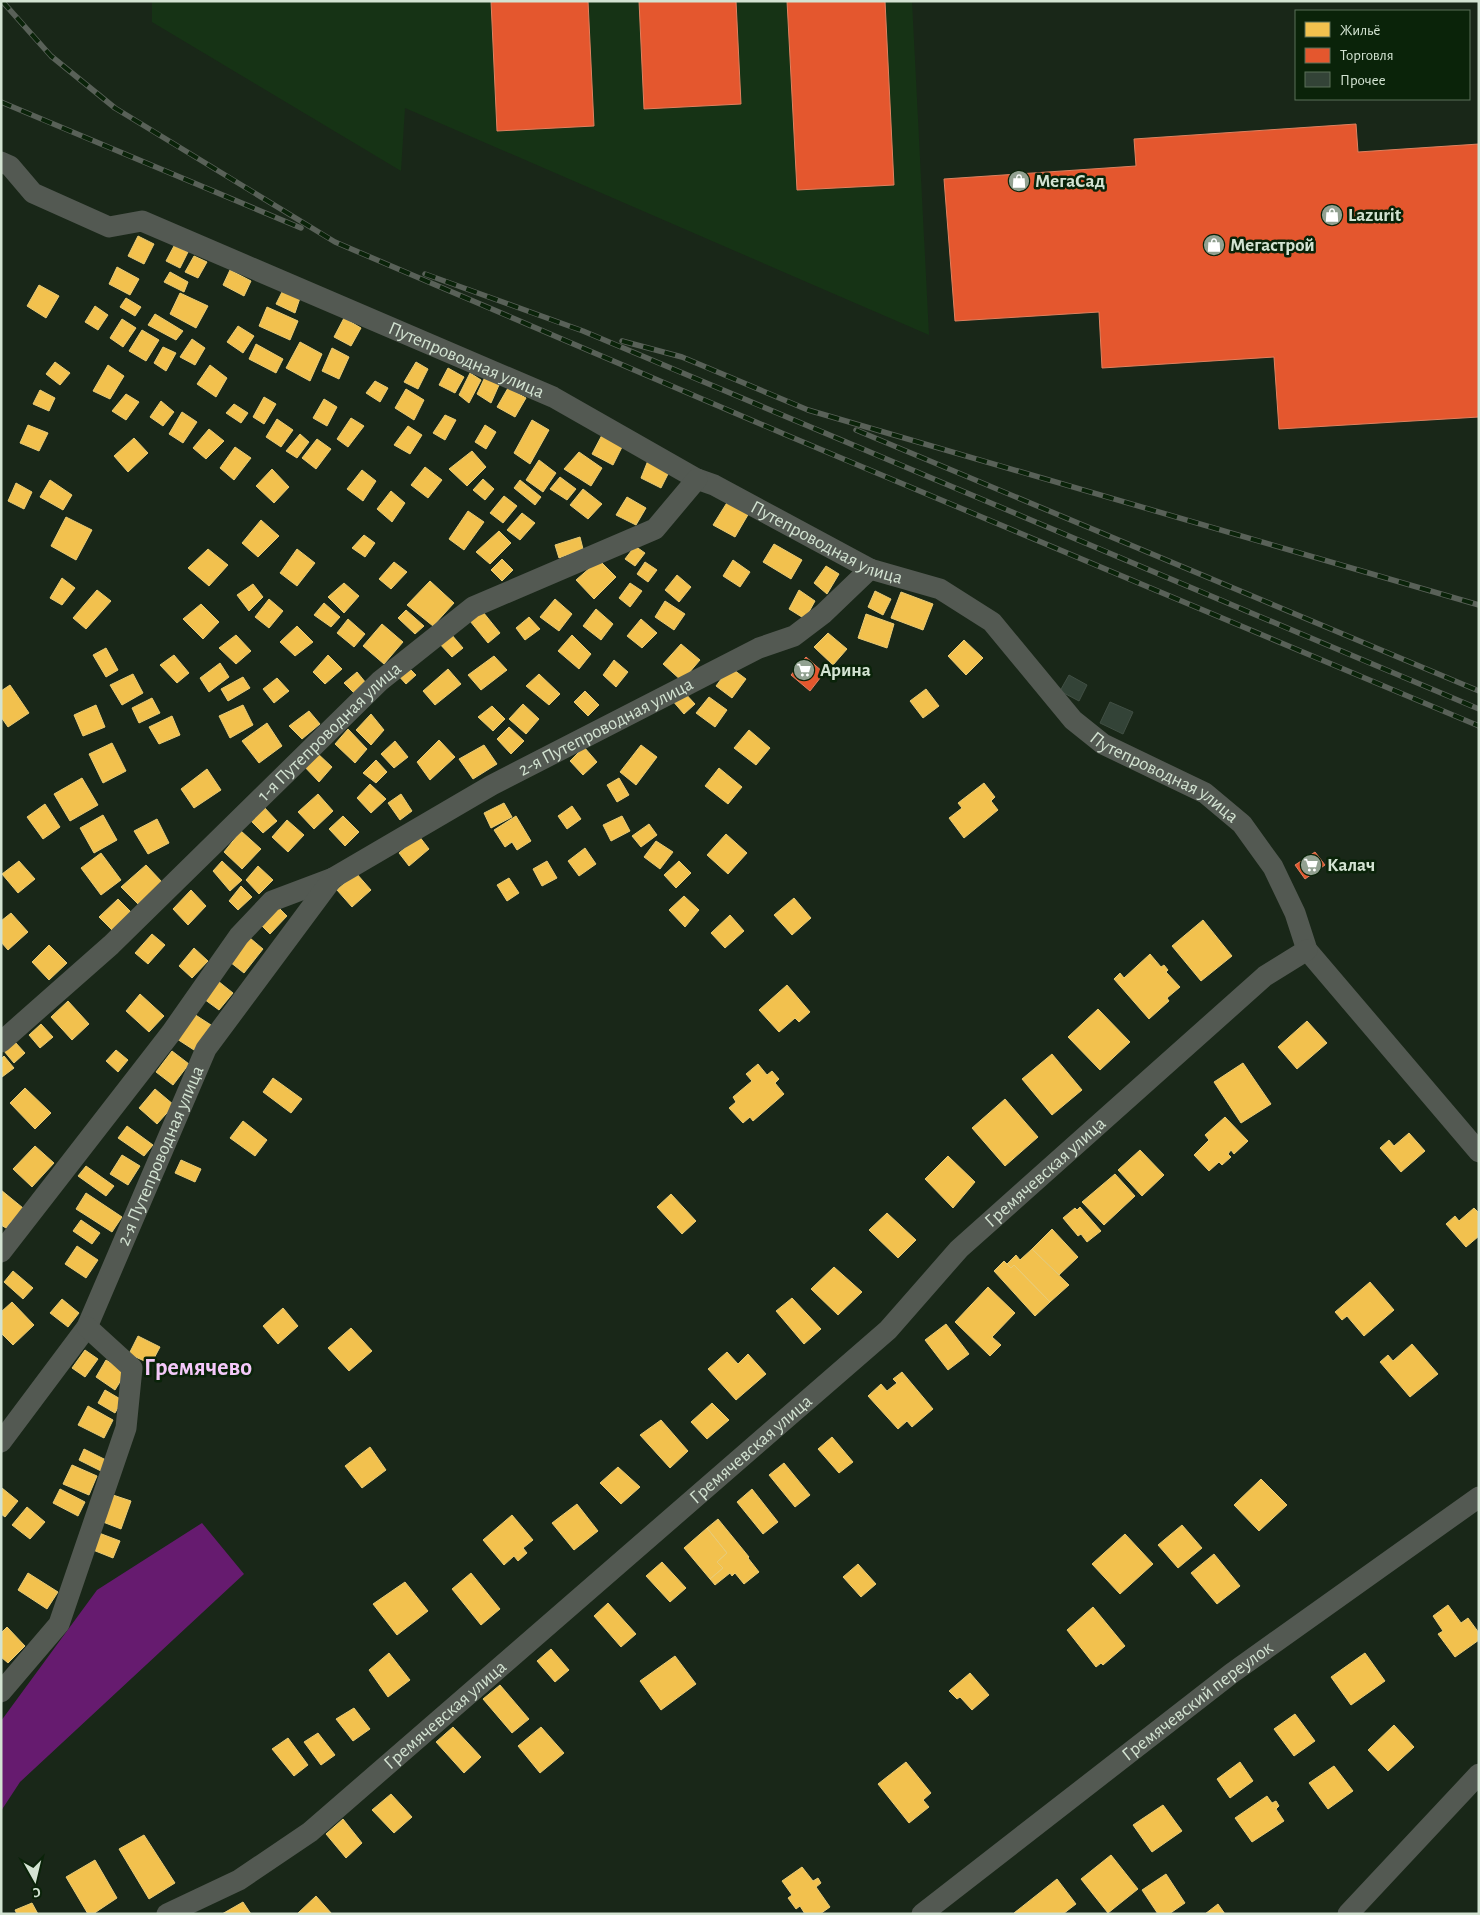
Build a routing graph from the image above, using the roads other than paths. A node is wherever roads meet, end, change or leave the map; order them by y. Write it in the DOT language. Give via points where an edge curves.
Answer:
graph roads {
  1 [pos="1,162"];
  2 [pos="697,479"];
  3 [pos="870,569"];
  4 [pos="333,878"];
  5 [pos="1307,950"];
  6 [pos="1,1042"];
  7 [pos="1479,1152"];
  8 [pos="1,1252"];
  9 [pos="87,1327"];
  10 [pos="1,1442"];
  11 [pos="1479,1497"];
  12 [pos="1,1692"];
  13 [pos="1479,1774"];
  14 [pos="167,1914"];
  15 [pos="922,1914"];
  16 [pos="1348,1914"];
  1 -- 2 [label="street, Путепроводная улица" via="10,166 33,193 109,227 142,221 553,397"];
  2 -- 3 [label="street, Путепроводная улица"];
  2 -- 6 [label="street, 1-я Путепроводная улица" via="655,529 473,607 380,681 111,945"];
  3 -- 4 [label="street, 2-я Путепроводная улица" via="824,614 794,636 759,648 492,784"];
  3 -- 5 [label="street, Путепроводная улица" via="940,589 992,622 1073,720 1103,744 1205,793 1242,824 1273,867 1295,913"];
  4 -- 8 [label="street, 2-я Путепроводная улица" via="272,901 239,936 172,1033"];
  4 -- 9 [label="street, 2-я Путепроводная улица" via="206,1049"];
  5 -- 7 [label="street, Путепроводная улица"];
  5 -- 14 [label="street, Гремячевская улица" via="1250,989 959,1249 888,1330 310,1832 239,1880"];
  9 -- 10 [label="street, 2-я Путепроводная улица"];
  9 -- 12 [label="street" via="132,1368 126,1428 59,1624"];
  11 -- 15 [label="street, Гремячевский переулок" via="1232,1673"];
  13 -- 16 [label="street"];
}
